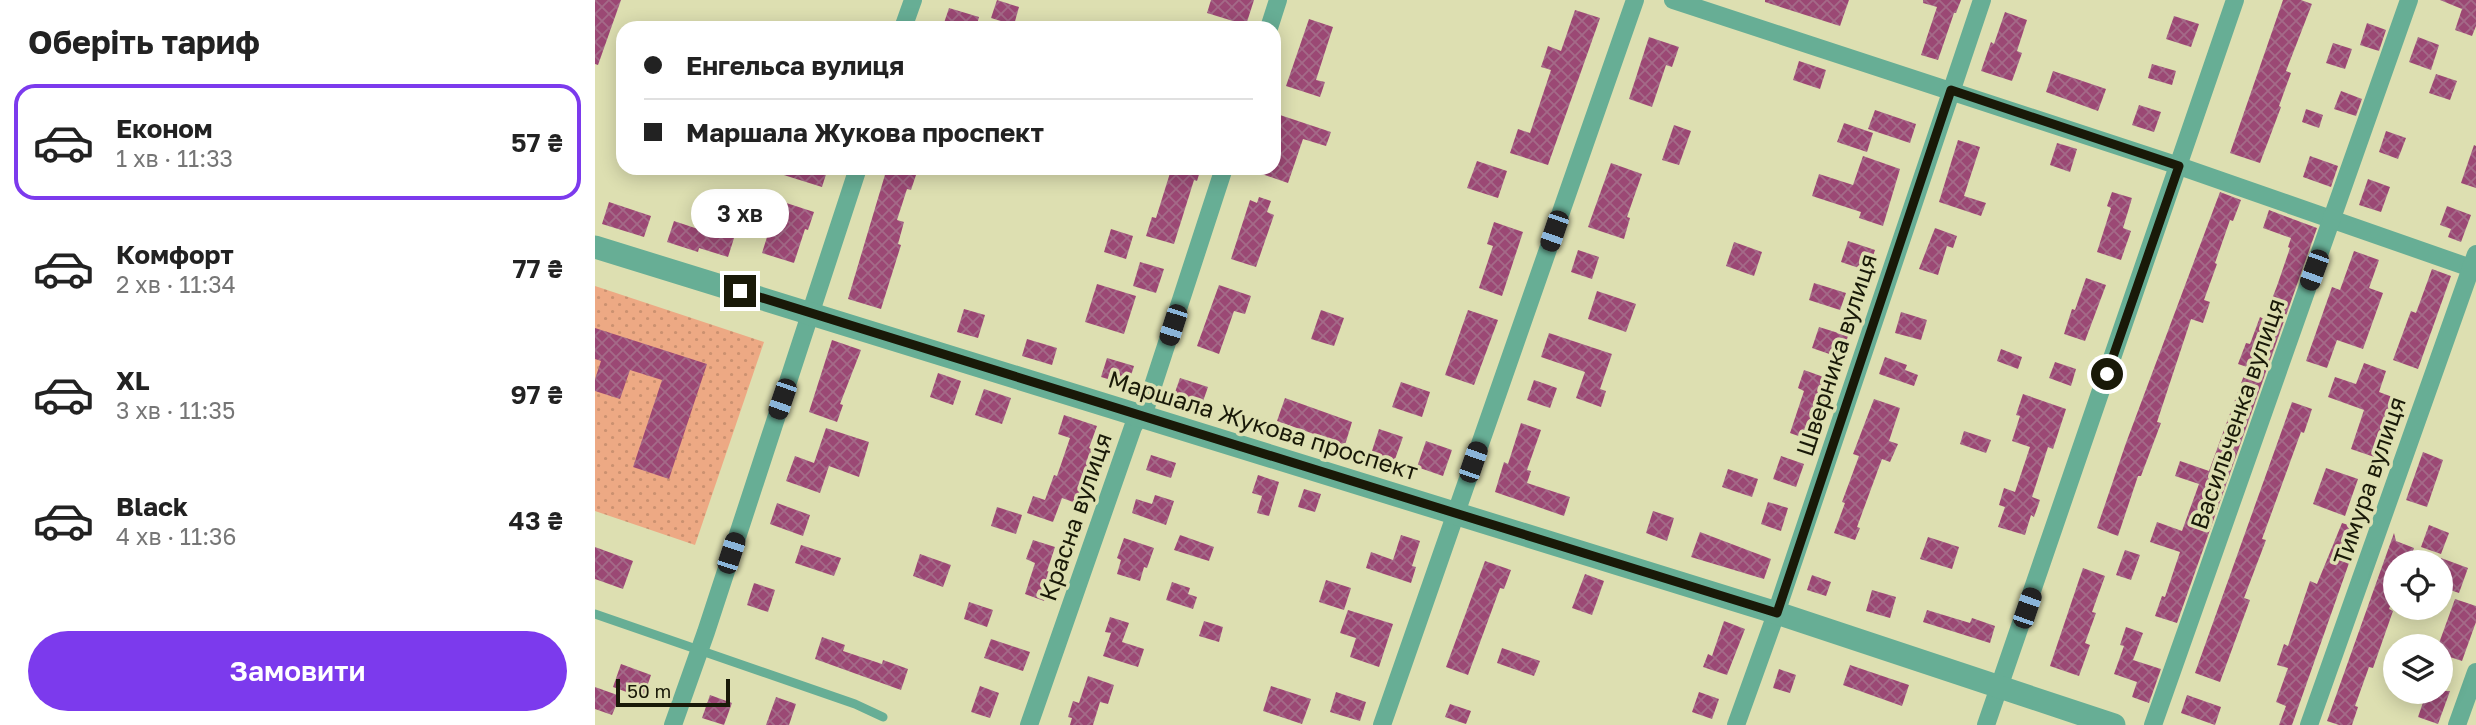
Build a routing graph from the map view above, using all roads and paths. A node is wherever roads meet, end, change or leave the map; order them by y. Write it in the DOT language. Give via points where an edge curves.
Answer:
graph roads {
  1 [pos="913,0"];
  2 [pos="1278,0"];
  3 [pos="1635,0"];
  4 [pos="1673,0"];
  5 [pos="1982,0"];
  6 [pos="2235,0"];
  7 [pos="2409,0"];
  8 [pos="906,21"];
  9 [pos="1271,21"];
  10 [pos="1951,90"];
  11 [pos="2179,166"];
  12 [pos="856,175"];
  13 [pos="1222,175"];
  14 [pos="2332,220"];
  15 [pos="595,247"];
  16 [pos="2475,266"];
  17 [pos="811,313"];
  18 [pos="1140,416"];
  19 [pos="1455,513"];
  20 [pos="1777,613"];
  21 [pos="595,614"];
  22 [pos="700,650"];
  23 [pos="2476,672"];
  24 [pos="2000,686"];
  25 [pos="883,717"];
  26 [pos="673,725"];
  27 [pos="1029,725"];
  28 [pos="1383,725"];
  29 [pos="1737,725"];
  30 [pos="1986,725"];
  31 [pos="2114,725"];
  32 [pos="2153,725"];
  33 [pos="2309,725"];
  34 [pos="2457,725"];
  1 -- 8 [label="street"];
  2 -- 9 [label="street"];
  3 -- 19 [label="street"];
  4 -- 10 [label="street"];
  5 -- 10 [label="street, Шверника вулиця"];
  6 -- 11 [label="street"];
  7 -- 14 [label="street, Васильченка вулиця"];
  10 -- 11 [label="street"];
  10 -- 20 [label="street, Шверника вулиця"];
  11 -- 14 [label="street"];
  11 -- 24 [label="street"];
  12 -- 17 [label="street"];
  13 -- 18 [label="street, Красна вулиця"];
  14 -- 16 [label="street"];
  14 -- 32 [label="street, Васильченка вулиця"];
  15 -- 17 [label="street, Маршала Жукова проспект"];
  16 -- 33 [label="street, Тимура вулиця"];
  17 -- 18 [label="street, Маршала Жукова проспект"];
  17 -- 22 [label="street"];
  18 -- 19 [label="street, Маршала Жукова проспект"];
  18 -- 27 [label="street, Красна вулиця"];
  19 -- 20 [label="street, Маршала Жукова проспект"];
  19 -- 28 [label="street"];
  20 -- 24 [label="street, Маршала Жукова проспект"];
  20 -- 29 [label="street, Шверника вулиця"];
  21 -- 22 [label="lane"];
  22 -- 25 [label="lane"];
  22 -- 26 [label="street"];
  23 -- 34 [label="street"];
  24 -- 30 [label="street"];
  24 -- 31 [label="street, Маршала Жукова проспект"];
}
